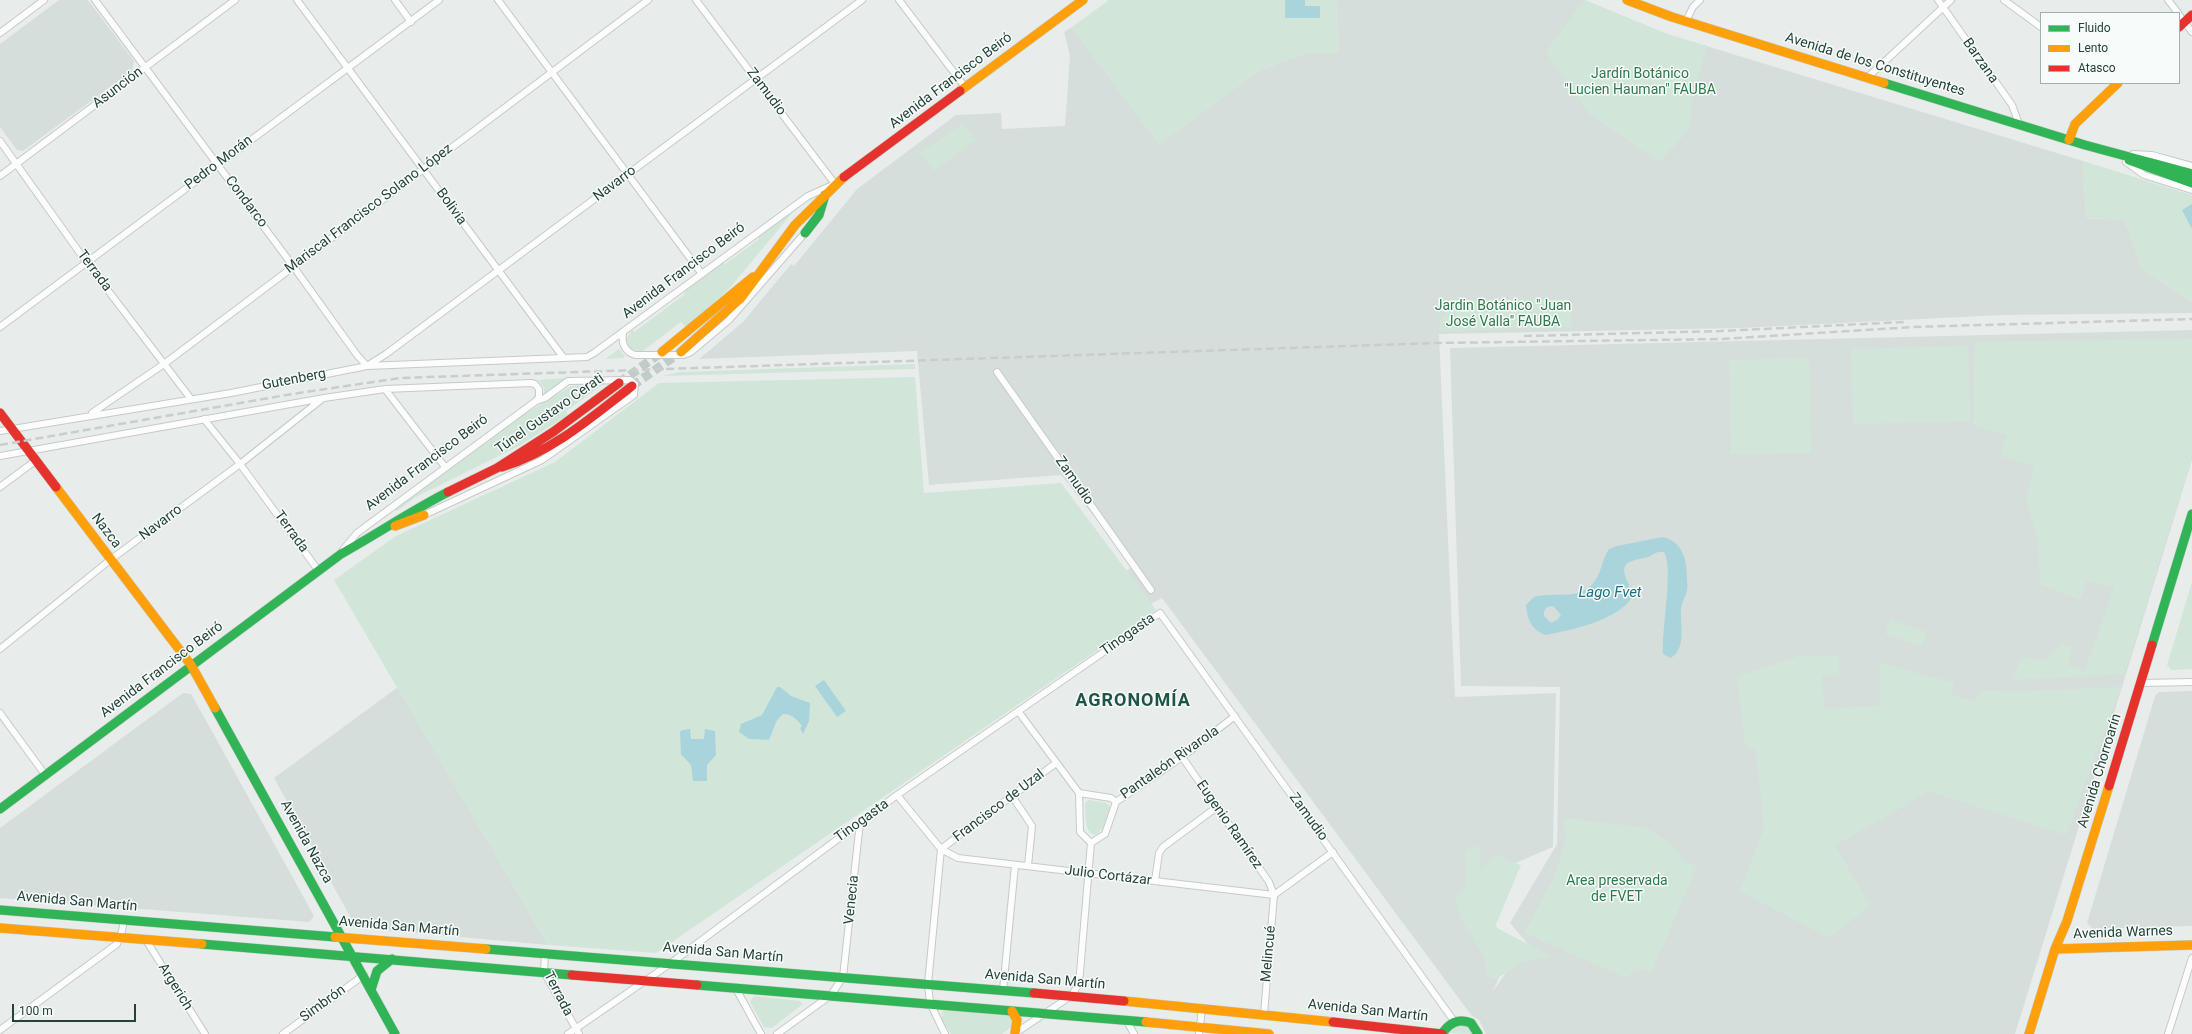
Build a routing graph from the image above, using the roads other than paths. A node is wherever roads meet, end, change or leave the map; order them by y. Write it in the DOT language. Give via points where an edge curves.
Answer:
graph roads {
  1 [pos="44,0"];
  2 [pos="95,0"];
  3 [pos="236,0"];
  4 [pos="297,0"];
  5 [pos="395,0"];
  6 [pos="439,0"];
  7 [pos="498,0"];
  8 [pos="648,0"];
  9 [pos="696,0"];
  10 [pos="862,0"];
  11 [pos="899,0"];
  12 [pos="1083,0"];
  13 [pos="1627,0"];
  14 [pos="1653,0"];
  15 [pos="1700,0"];
  16 [pos="1938,0"];
  17 [pos="1950,0"];
  18 [pos="2004,0"];
  19 [pos="2168,0"];
  20 [pos="1943,8"];
  21 [pos="1649,9"];
  22 [pos="2176,12"];
  23 [pos="2192,15"];
  24 [pos="2180,19"];
  25 [pos="1686,21"];
  26 [pos="411,22"];
  27 [pos="2040,26"];
  28 [pos="2192,32"];
  29 [pos="0,33"];
  30 [pos="146,67"];
  31 [pos="347,68"];
  32 [pos="552,72"];
  33 [pos="1868,77"];
  34 [pos="756,78"];
  35 [pos="2117,84"];
  36 [pos="965,87"];
  37 [pos="2018,124"];
  38 [pos="2069,140"];
  39 [pos="0,141"];
  40 [pos="2115,154"];
  41 [pos="17,163"];
  42 [pos="218,164"];
  43 [pos="2192,166"];
  44 [pos="423,168"];
  45 [pos="628,174"];
  46 [pos="2192,174"];
  47 [pos="0,176"];
  48 [pos="2192,183"];
  49 [pos="835,184"];
  50 [pos="2192,190"];
  51 [pos="825,194"];
  52 [pos="804,233"];
  53 [pos="86,263"];
  54 [pos="293,266"];
  55 [pos="766,266"];
  56 [pos="498,271"];
  57 [pos="702,274"];
  58 [pos="0,327"];
  59 [pos="622,334"];
  60 [pos="662,352"];
  61 [pos="681,352"];
  62 [pos="590,356"];
  63 [pos="563,357"];
  64 [pos="164,364"];
  65 [pos="367,366"];
  66 [pos="997,372"];
  67 [pos="619,383"];
  68 [pos="632,386"];
  69 [pos="385,389"];
  70 [pos="324,398"];
  71 [pos="191,399"];
  72 [pos="536,400"];
  73 [pos="0,413"];
  74 [pos="90,415"];
  75 [pos="204,419"];
  76 [pos="12,429"];
  77 [pos="0,431"];
  78 [pos="28,451"];
  79 [pos="0,456"];
  80 [pos="35,460"];
  81 [pos="240,464"];
  82 [pos="445,467"];
  83 [pos="497,468"];
  84 [pos="0,486"];
  85 [pos="2192,514"];
  86 [pos="424,515"];
  87 [pos="383,530"];
  88 [pos="341,554"];
  89 [pos="110,560"];
  90 [pos="318,570"];
  91 [pos="1151,590"];
  92 [pos="1160,613"];
  93 [pos="0,649"];
  94 [pos="191,665"];
  95 [pos="2192,682"];
  96 [pos="2142,683"];
  97 [pos="1018,711"];
  98 [pos="0,713"];
  99 [pos="1236,716"];
  100 [pos="1182,757"];
  101 [pos="1056,763"];
  102 [pos="46,776"];
  103 [pos="1079,793"];
  104 [pos="898,795"];
  105 [pos="1012,796"];
  106 [pos="1116,802"];
  107 [pos="1217,807"];
  108 [pos="0,809"];
  109 [pos="860,822"];
  110 [pos="1091,843"];
  111 [pos="941,849"];
  112 [pos="1333,852"];
  113 [pos="1014,865"];
  114 [pos="1028,866"];
  115 [pos="1089,874"];
  116 [pos="1155,881"];
  117 [pos="1274,895"];
  118 [pos="0,910"];
  119 [pos="124,920"];
  120 [pos="0,928"];
  121 [pos="120,937"];
  122 [pos="342,937"];
  123 [pos="146,940"];
  124 [pos="2192,945"];
  125 [pos="2055,949"];
  126 [pos="545,953"];
  127 [pos="353,955"];
  128 [pos="2192,958"];
  129 [pos="392,959"];
  130 [pos="671,963"];
  131 [pos="544,972"];
  132 [pos="364,975"];
  133 [pos="843,977"];
  134 [pos="645,980"];
  135 [pos="928,984"];
  136 [pos="736,987"];
  137 [pos="371,990"];
  138 [pos="1003,990"];
  139 [pos="831,995"];
  140 [pos="1071,996"];
  141 [pos="930,1003"];
  142 [pos="1202,1008"];
  143 [pos="1012,1011"];
  144 [pos="1042,1014"];
  145 [pos="1264,1014"];
  146 [pos="1127,1021"];
  147 [pos="1454,1021"];
  148 [pos="0,1030"];
  149 [pos="1200,1030"];
  150 [pos="578,1031"];
  151 [pos="205,1034"];
  152 [pos="283,1034"];
  153 [pos="395,1034"];
  154 [pos="568,1034"];
  155 [pos="761,1034"];
  156 [pos="777,1034"];
  157 [pos="945,1034"];
  158 [pos="1014,1034"];
  159 [pos="1134,1034"];
  160 [pos="1269,1034"];
  161 [pos="1442,1034"];
  162 [pos="1478,1034"];
  163 [pos="2029,1034"];
  164 [pos="2168,1034"];
  1 -- 29 [label="street"];
  2 -- 30 [label="street, Condarco"];
  3 -- 30 [label="street, Asunción"];
  4 -- 31 [label="street, Bolivia"];
  5 -- 26 [label="street"];
  6 -- 26 [label="street, Pedro Morán"];
  7 -- 32 [label="street"];
  8 -- 32 [label="street, Mariscal Francisco Solano López"];
  9 -- 34 [label="street, Zamudio"];
  10 -- 34 [label="street, Navarro"];
  11 -- 36 [label="street"];
  12 -- 36 [label="main road, Avenida Francisco Beiró"];
  13 -- 21 [label="main road, Avenida de los Constituyentes"];
  14 -- 21 [label="main road"];
  15 -- 25 [label="street"];
  16 -- 20 [label="street, Barzana"];
  17 -- 20 [label="street"];
  18 -- 27 [label="street"];
  19 -- 22 [label="street"];
  20 -- 33 [label="street"];
  20 -- 37 [label="street, Barzana" via="2012,105"];
  21 -- 25 [label="main road, Avenida de los Constituyentes"];
  23 -- 24 [label="main road"];
  24 -- 28 [label="street"];
  25 -- 33 [label="main road, Avenida de los Constituyentes"];
  26 -- 31 [label="street, Pedro Morán"];
  30 -- 41 [label="street, Asunción"];
  30 -- 42 [label="street, Condarco"];
  31 -- 42 [label="street, Pedro Morán"];
  31 -- 44 [label="street, Bolivia"];
  32 -- 44 [label="street, Mariscal Francisco Solano López"];
  32 -- 45 [label="street"];
  33 -- 37 [label="main road, Avenida de los Constituyentes"];
  34 -- 45 [label="street, Navarro"];
  34 -- 49 [label="street, Zamudio"];
  35 -- 38 [label="main road" via="2075,124"];
  36 -- 49 [label="main road, Avenida Francisco Beiró"];
  37 -- 38 [label="main road, Avenida de los Constituyentes"];
  38 -- 40 [label="main road, Avenida de los Constituyentes"];
  39 -- 41 [label="street, Terrada"];
  40 -- 43 [label="street, Avenida de los Constituyentes" via="2152,155"];
  40 -- 46 [label="main road, Avenida de los Constituyentes" via="2151,161"];
  40 -- 48 [label="main road, Avenida de los Constituyentes" via="2146,168"];
  40 -- 50 [label="street, Avenida de los Constituyentes" via="2144,175"];
  41 -- 47 [label="street, Asunción"];
  41 -- 53 [label="street, Terrada"];
  42 -- 53 [label="street, Pedro Morán"];
  42 -- 54 [label="street, Condarco"];
  44 -- 54 [label="street, Mariscal Francisco Solano López"];
  44 -- 56 [label="street, Bolivia"];
  45 -- 56 [label="street, Navarro"];
  45 -- 57 [label="street"];
  49 -- 51 [label="main road, Avenida Francisco Beiró"];
  49 -- 57 [label="street, Avenida Francisco Beiró" via="808,196"];
  51 -- 52 [label="main road" via="819,215"];
  51 -- 55 [label="main road" via="795,225"];
  52 -- 59 [label="street" via="729,320 691,352 685,355 635,355 628,352 623,344"];
  53 -- 58 [label="street, Pedro Morán"];
  53 -- 64 [label="street, Terrada"];
  54 -- 64 [label="street, Mariscal Francisco Solano López"];
  54 -- 65 [label="street, Condarco"];
  55 -- 60 [label="main road"];
  55 -- 61 [label="main road" via="737,302"];
  56 -- 63 [label="street, Bolivia"];
  56 -- 65 [label="street, Navarro"];
  57 -- 59 [label="street, Avenida Francisco Beiró"];
  59 -- 62 [label="street, Avenida Francisco Beiró"];
  62 -- 63 [label="street, Gutenberg"];
  63 -- 65 [label="street, Gutenberg"];
  64 -- 71 [label="street, Terrada"];
  64 -- 74 [label="street, Mariscal Francisco Solano López"];
  65 -- 71 [label="street, Gutenberg"];
  66 -- 91 [label="street, Zamudio"];
  67 -- 83 [label="main road, Túnel Gustavo Cerati" via="553,432"];
  68 -- 83 [label="main road, Túnel Gustavo Cerati" via="543,451 522,462"];
  69 -- 70 [label="street, Gutenberg"];
  69 -- 72 [label="street, Gutenberg" via="532,383 539,389 539,397"];
  69 -- 82 [label="street"];
  70 -- 75 [label="street, Gutenberg"];
  70 -- 81 [label="street, Navarro"];
  71 -- 74 [label="street, Gutenberg"];
  72 -- 82 [label="street, Avenida Francisco Beiró"];
  72 -- 86 [label="street, Avenida Francisco Beiró" via="545,398 570,381 630,380 635,384 634,395 552,454 521,471"];
  73 -- 76 [label="main road, Nazca"];
  74 -- 76 [label="street, Gutenberg"];
  75 -- 78 [label="street, Gutenberg"];
  75 -- 81 [label="street, Terrada"];
  76 -- 77 [label="street, Gutenberg"];
  76 -- 78 [label="main road, Nazca"];
  78 -- 79 [label="street, Gutenberg"];
  78 -- 80 [label="main road, Nazca"];
  80 -- 84 [label="street"];
  80 -- 89 [label="main road, Nazca"];
  81 -- 89 [label="street, Navarro"];
  81 -- 90 [label="street, Terrada"];
  82 -- 88 [label="street, Avenida Francisco Beiró" via="357,533"];
  83 -- 87 [label="main road, Túnel Gustavo Cerati" via="418,507"];
  85 -- 96 [label="main road, Avenida Chorroarín"];
  86 -- 87 [label="main road"];
  87 -- 88 [label="main road, Avenida Francisco Beiró"];
  88 -- 90 [label="main road, Avenida Francisco Beiró"];
  89 -- 93 [label="street, Navarro"];
  89 -- 94 [label="main road, Nazca"];
  90 -- 94 [label="main road, Avenida Francisco Beiró"];
  92 -- 97 [label="street, Tinogasta"];
  92 -- 99 [label="street, Zamudio"];
  94 -- 102 [label="main road, Avenida Francisco Beiró"];
  94 -- 122 [label="main road, Avenida Nazca"];
  95 -- 96 [label="street"];
  96 -- 125 [label="main road, Avenida Chorroarín" via="2068,921"];
  97 -- 101 [label="street"];
  97 -- 104 [label="street, Tinogasta"];
  98 -- 102 [label="street"];
  99 -- 100 [label="street, Pantaleón Rivarola"];
  99 -- 112 [label="street, Zamudio"];
  100 -- 106 [label="street, Pantaleón Rivarola"];
  100 -- 107 [label="street, Eugenio Ramírez"];
  101 -- 103 [label="street"];
  101 -- 105 [label="street, Francisco de Uzal"];
  102 -- 108 [label="main road, Avenida Francisco Beiró"];
  103 -- 106 [label="street, Pantaleón Rivarola" via="1111,798"];
  103 -- 110 [label="street" via="1080,832"];
  104 -- 109 [label="street, Tinogasta"];
  104 -- 111 [label="street, Julio Cortázar"];
  105 -- 111 [label="street, Francisco de Uzal"];
  105 -- 114 [label="street" via="1032,826"];
  106 -- 110 [label="street" via="1105,834"];
  107 -- 116 [label="street" via="1163,847 1159,853"];
  107 -- 117 [label="street, Eugenio Ramírez" via="1269,882"];
  109 -- 130 [label="street, Tinogasta"];
  109 -- 133 [label="street, Venecia"];
  110 -- 115 [label="street"];
  111 -- 113 [label="street, Julio Cortázar" via="958,858"];
  111 -- 135 [label="street"];
  112 -- 117 [label="street"];
  112 -- 147 [label="street, Zamudio"];
  113 -- 114 [label="street, Julio Cortázar"];
  113 -- 138 [label="street"];
  114 -- 115 [label="street, Julio Cortázar"];
  115 -- 116 [label="street, Julio Cortázar"];
  115 -- 140 [label="street" via="1079,984"];
  116 -- 117 [label="street, Julio Cortázar"];
  117 -- 145 [label="street, Melincué"];
  118 -- 119 [label="main road, Avenida San Martín"];
  119 -- 121 [label="street"];
  119 -- 122 [label="main road, Avenida San Martín"];
  120 -- 121 [label="main road"];
  121 -- 123 [label="main road"];
  121 -- 148 [label="street" via="117,944"];
  122 -- 126 [label="main road, Avenida San Martín"];
  122 -- 127 [label="main road, Avenida Nazca"];
  123 -- 127 [label="main road"];
  123 -- 151 [label="street, Argerich"];
  124 -- 125 [label="main road, Avenida Warnes"];
  125 -- 163 [label="main road, Avenida Chorroarín"];
  126 -- 130 [label="main road, Avenida San Martín"];
  126 -- 131 [label="street, Terrada"];
  127 -- 129 [label="main road"];
  127 -- 132 [label="main road, Avenida Nazca"];
  128 -- 164 [label="street"];
  129 -- 131 [label="main road"];
  129 -- 137 [label="main road" via="380,965"];
  130 -- 133 [label="main road, Avenida San Martín"];
  130 -- 134 [label="street, Tinogasta"];
  131 -- 134 [label="main road"];
  131 -- 150 [label="street, Terrada"];
  132 -- 137 [label="main road, Avenida Nazca"];
  132 -- 152 [label="street, Simbrón"];
  133 -- 135 [label="main road, Avenida San Martín"];
  133 -- 139 [label="street"];
  134 -- 136 [label="main road"];
  134 -- 150 [label="street, Tinogasta"];
  135 -- 138 [label="main road, Avenida San Martín"];
  135 -- 141 [label="street"];
  136 -- 139 [label="main road"];
  136 -- 155 [label="street"];
  137 -- 153 [label="main road, Avenida Nazca"];
  138 -- 140 [label="main road, Avenida San Martín"];
  139 -- 141 [label="main road"];
  139 -- 156 [label="street"];
  140 -- 142 [label="main road, Avenida San Martín"];
  140 -- 144 [label="street"];
  141 -- 143 [label="main road"];
  141 -- 157 [label="street"];
  142 -- 145 [label="main road, Avenida San Martín"];
  142 -- 149 [label="street"];
  143 -- 144 [label="main road"];
  143 -- 158 [label="main road" via="1017,1020"];
  144 -- 146 [label="main road"];
  144 -- 158 [label="street"];
  145 -- 161 [label="main road, Avenida San Martín"];
  146 -- 149 [label="main road"];
  146 -- 159 [label="street"];
  147 -- 161 [label="main road"];
  147 -- 162 [label="main road" via="1464,1020 1471,1023"];
  149 -- 160 [label="main road"];
  150 -- 154 [label="street, Tinogasta"];
}
